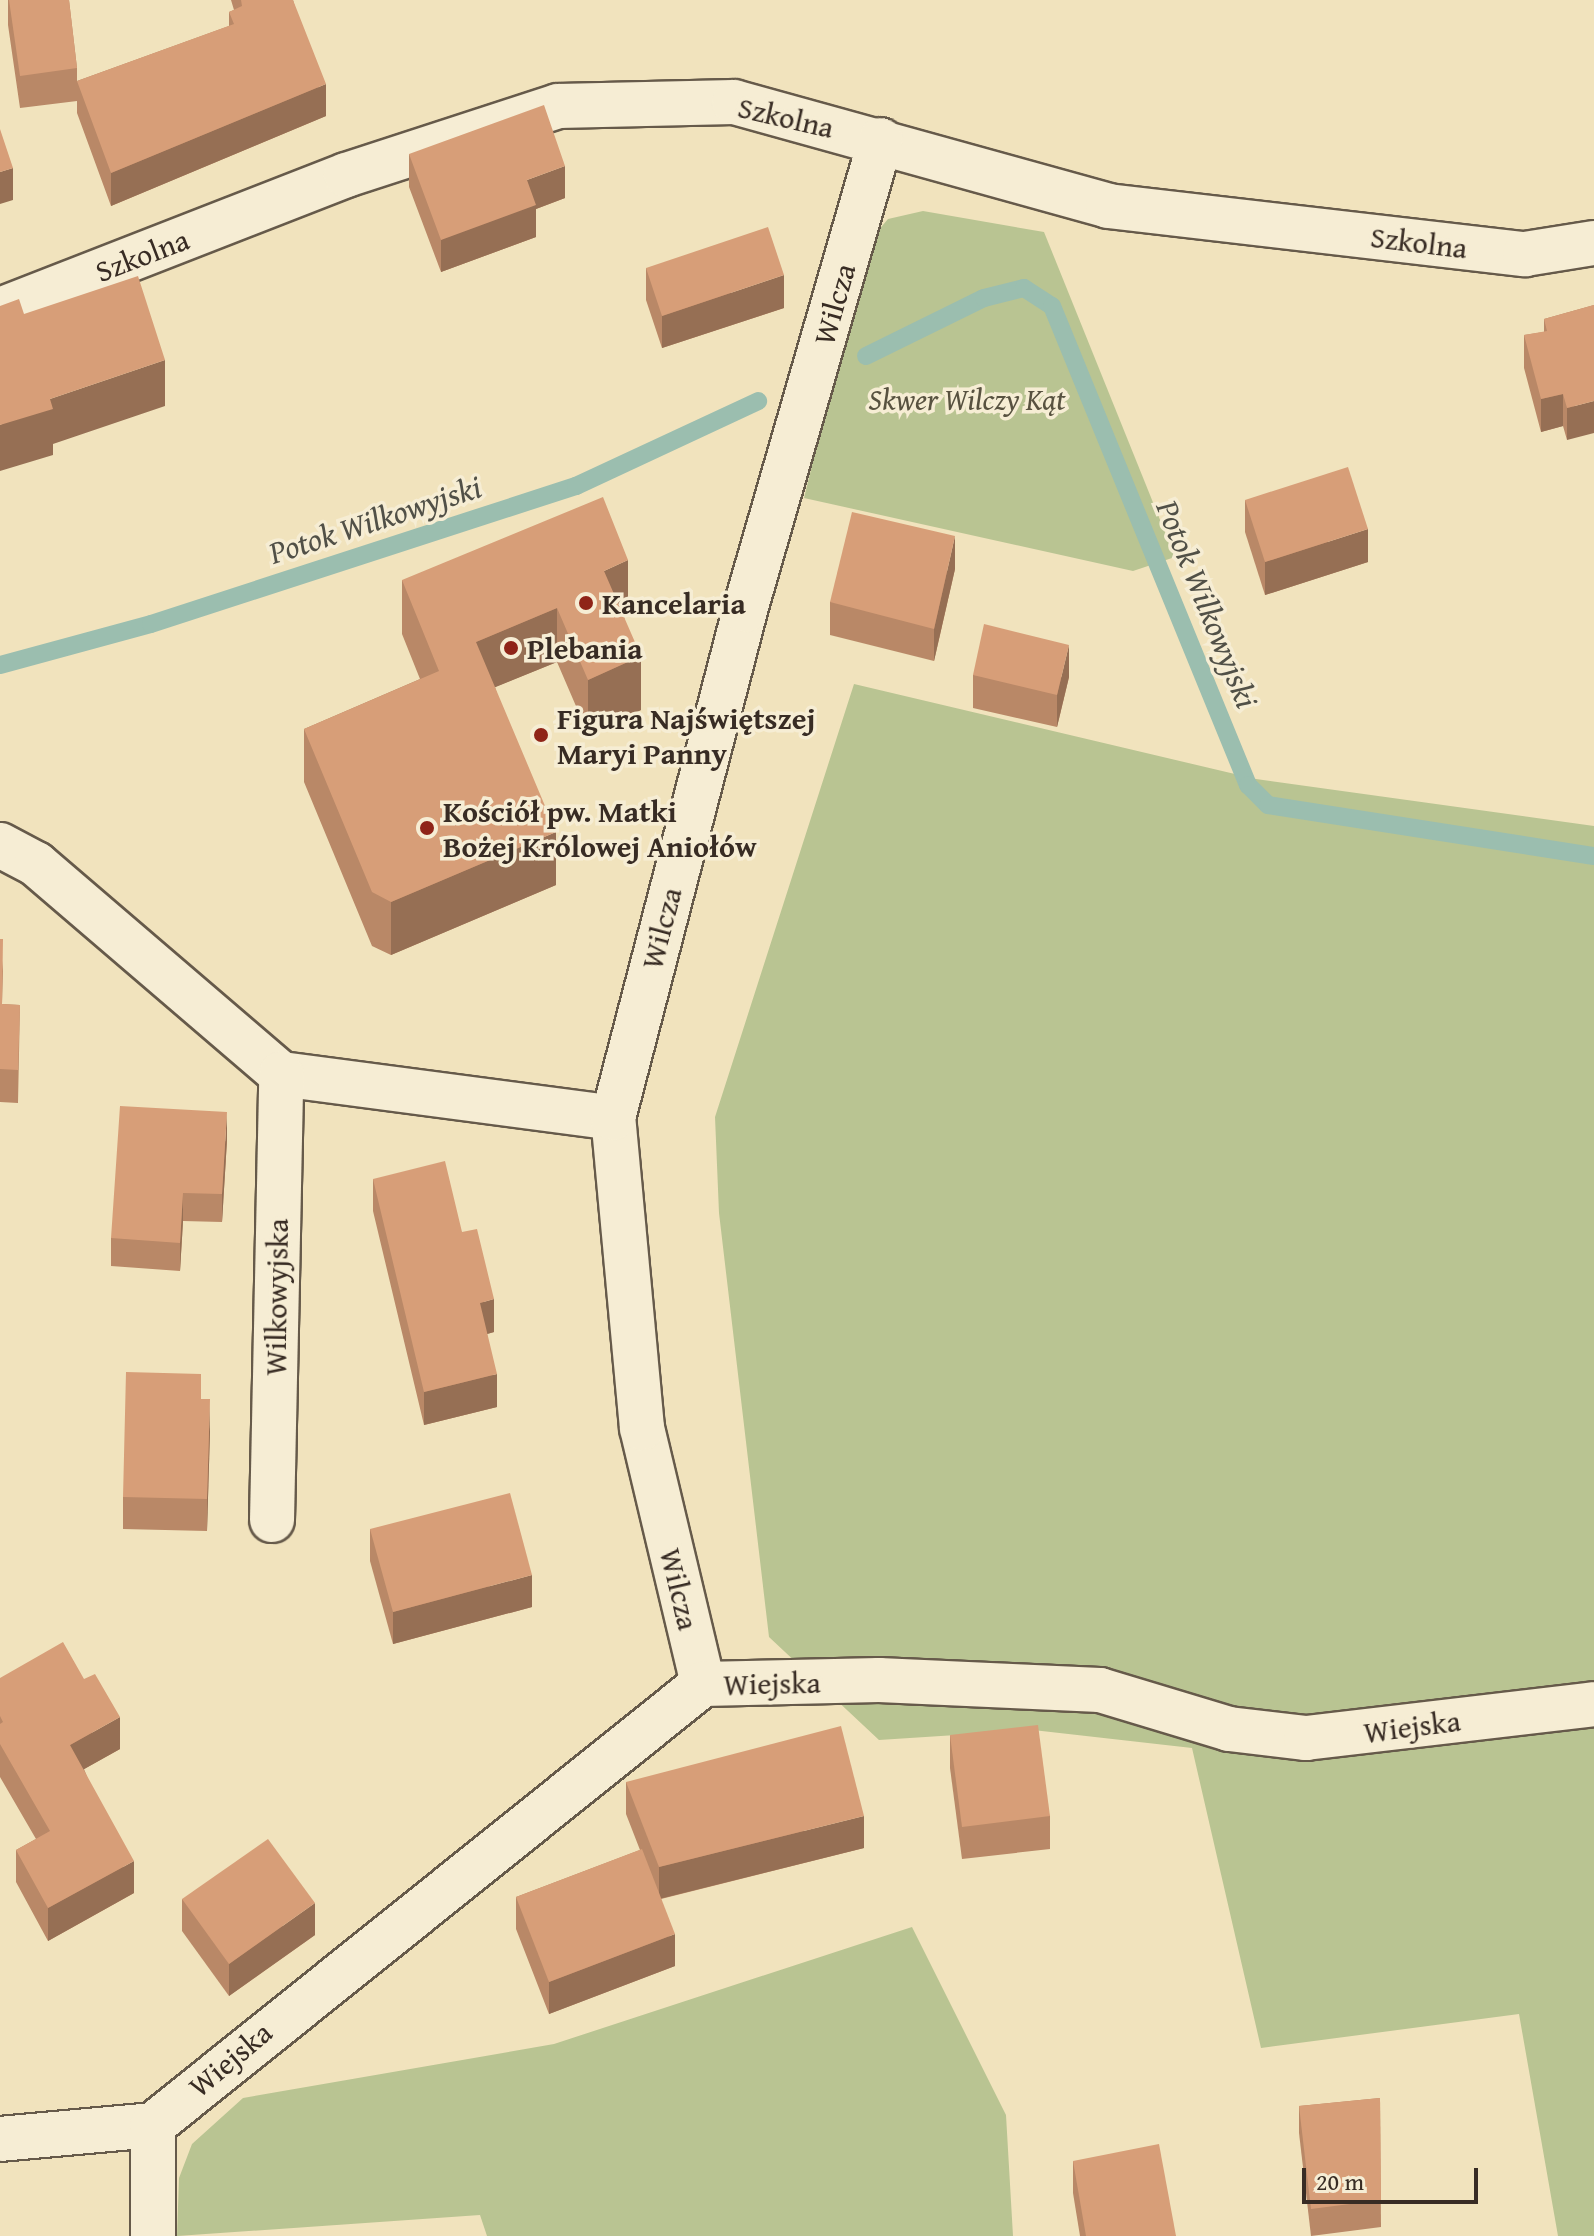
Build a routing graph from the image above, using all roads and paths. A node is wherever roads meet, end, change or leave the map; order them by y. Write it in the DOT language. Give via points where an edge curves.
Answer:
graph roads {
  1 [pos="881,140"];
  2 [pos="1594,243"];
  3 [pos="0,310"];
  4 [pos="0,845"];
  5 [pos="281,1074"];
  6 [pos="613,1118"];
  7 [pos="272,1520"];
  8 [pos="703,1684"];
  9 [pos="1594,1704"];
  10 [pos="153,2125"];
  11 [pos="0,2139"];
  12 [pos="153,2236"];
  1 -- 2 [label="street, Szkolna" via="1108,206 1525,254"];
  1 -- 3 [label="street, Szkolna" via="734,102 558,106 346,175"];
  1 -- 6 [label="street, Wilcza" via="745,610"];
  4 -- 5 [label="street" via="36,864"];
  5 -- 6 [label="street"];
  5 -- 7 [label="street, Wilkowyjska"];
  6 -- 8 [label="street, Wilcza" via="642,1428"];
  8 -- 9 [label="street, Wiejska" via="879,1680 1100,1690 1229,1729 1306,1738"];
  8 -- 10 [label="street, Wiejska"];
  10 -- 11 [label="street"];
  10 -- 12 [label="street"];
}
